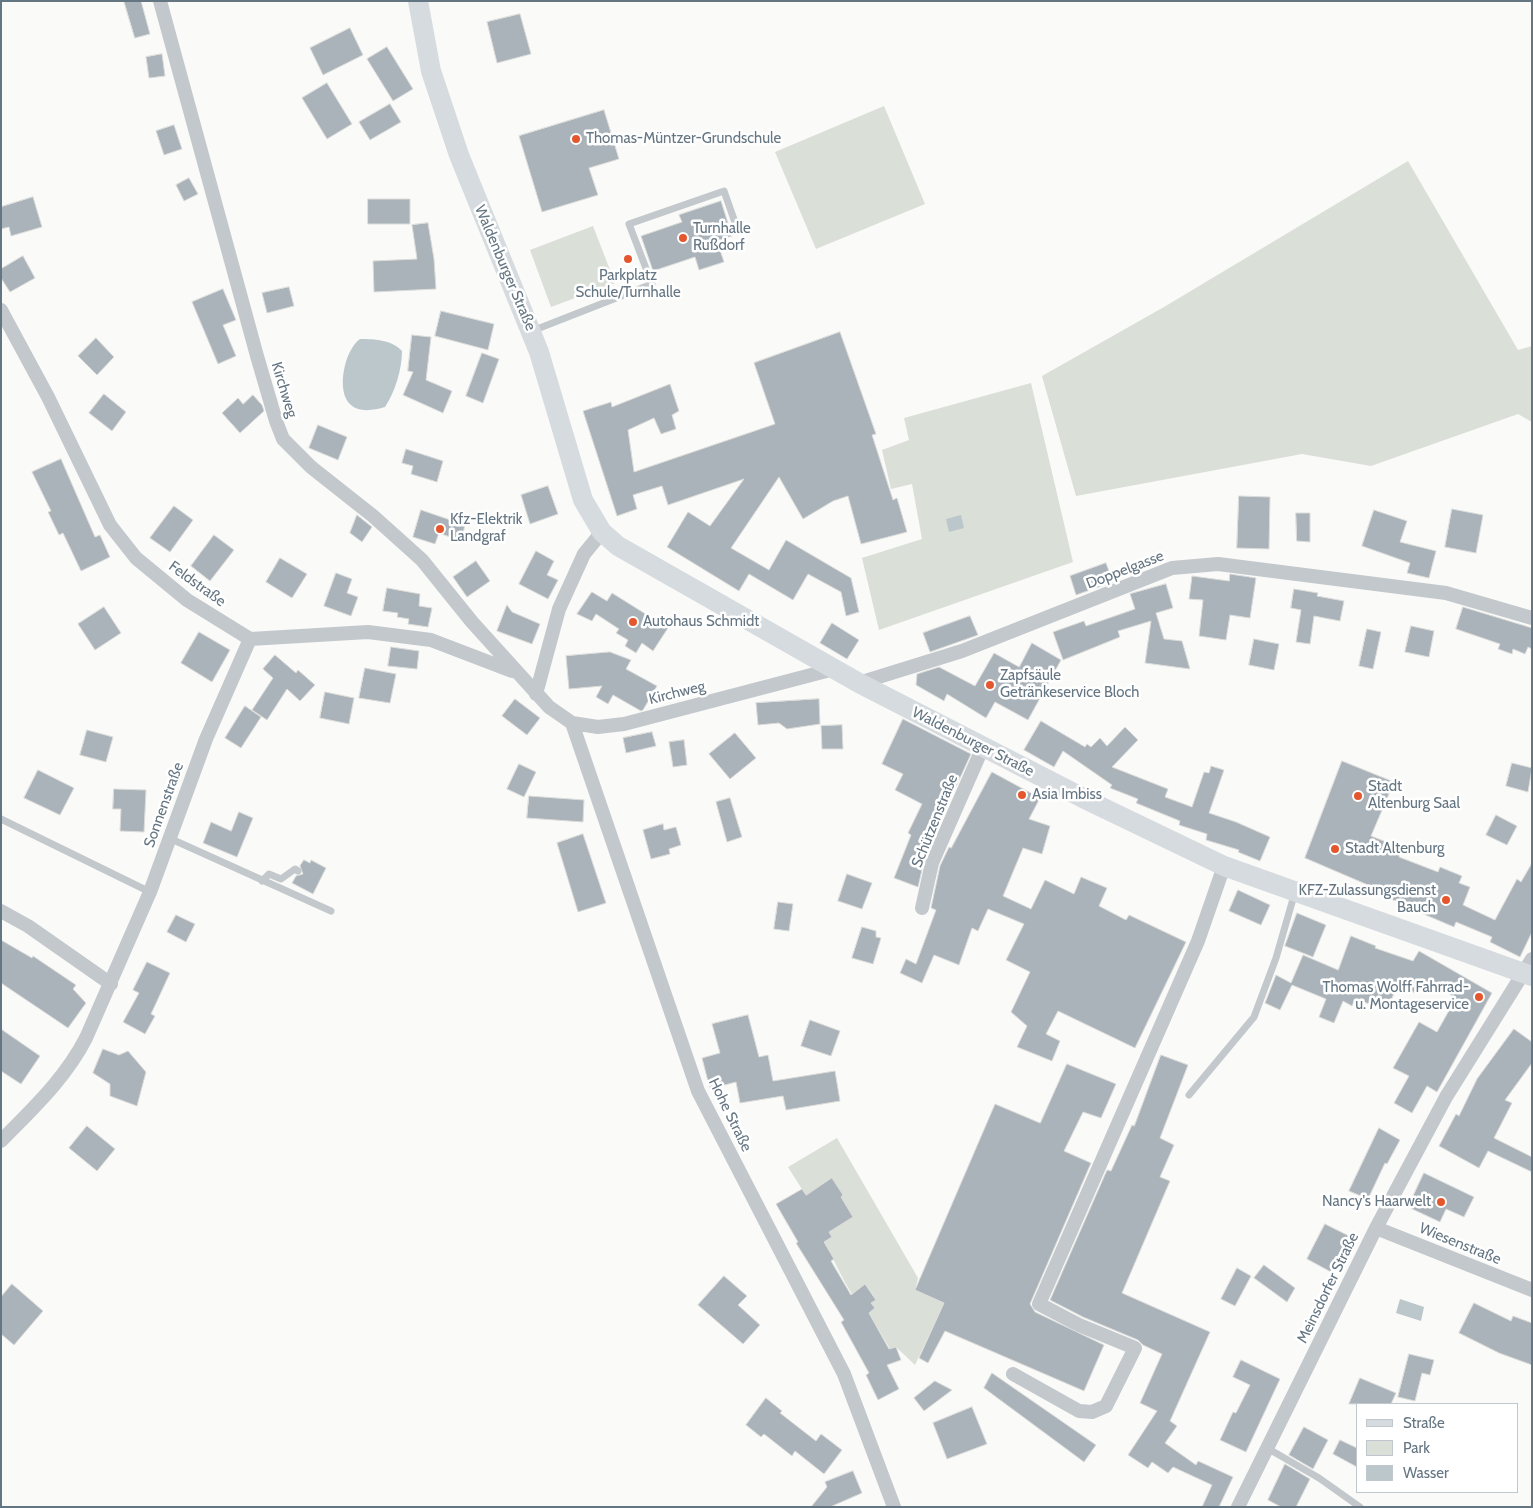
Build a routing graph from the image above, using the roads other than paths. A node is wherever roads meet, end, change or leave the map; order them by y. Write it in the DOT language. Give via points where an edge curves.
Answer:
graph roads {
  1 [pos="160,1"];
  2 [pos="418,1"];
  3 [pos="736,228"];
  4 [pos="1,310"];
  5 [pos="532,331"];
  6 [pos="602,532"];
  7 [pos="1532,618"];
  8 [pos="250,639"];
  9 [pos="834,669"];
  10 [pos="516,672"];
  11 [pos="859,683"];
  12 [pos="536,694"];
  13 [pos="572,723"];
  14 [pos="982,747"];
  15 [pos="1,819"];
  16 [pos="169,838"];
  17 [pos="1224,866"];
  18 [pos="298,871"];
  19 [pos="262,881"];
  20 [pos="150,892"];
  21 [pos="1295,892"];
  22 [pos="922,908"];
  23 [pos="1,911"];
  24 [pos="331,911"];
  25 [pos="1529,969"];
  26 [pos="111,984"];
  27 [pos="1189,1095"];
  28 [pos="1,1141"];
  29 [pos="1376,1228"];
  30 [pos="1532,1290"];
  31 [pos="1012,1374"];
  32 [pos="1267,1448"];
  33 [pos="894,1507"];
  34 [pos="1238,1507"];
  35 [pos="1360,1507"];
  1 -- 10 [label="street, Kirchweg" via="257,356 283,439 311,467 422,560"];
  2 -- 5 [label="main road, Waldenburger Straße" via="432,71 459,155"];
  3 -- 5 [label="lane" via="724,191 629,224 652,284"];
  4 -- 8 [label="street, Feldstraße" via="44,388 110,525 150,570 187,600"];
  5 -- 6 [label="main road, Waldenburger Straße" via="583,500"];
  6 -- 9 [label="main road, Waldenburger Straße" via="618,546"];
  6 -- 12 [label="street" via="584,554 560,609"];
  7 -- 11 [label="street, Doppelgasse" via="1446,593 1218,564 1172,568 962,651"];
  8 -- 10 [label="street" via="368,632 431,640"];
  8 -- 16 [label="street, Sonnenstraße" via="206,739"];
  9 -- 11 [label="main road, Waldenburger Straße"];
  9 -- 13 [label="street, Kirchweg" via="624,724 598,727"];
  10 -- 12 [label="street, Kirchweg"];
  11 -- 14 [label="main road, Waldenburger Straße"];
  12 -- 13 [label="street, Kirchweg" via="548,707"];
  13 -- 33 [label="street, Hohe Straße" via="698,1091 844,1374"];
  14 -- 17 [label="main road, Waldenburger Straße"];
  14 -- 22 [label="street, Schützenstraße" via="932,863"];
  15 -- 20 [label="lane"];
  16 -- 19 [label="lane"];
  16 -- 20 [label="street, Sonnenstraße"];
  17 -- 21 [label="main road, Waldenburger Straße"];
  17 -- 31 [label="street" via="1198,941 1039,1304 1136,1348 1106,1406 1092,1412 1080,1411"];
  18 -- 19 [label="lane" via="295,869 280,879 268,874"];
  19 -- 24 [label="lane"];
  20 -- 26 [label="street, Sonnenstraße"];
  21 -- 25 [label="main road, Waldenburger Straße"];
  21 -- 27 [label="lane" via="1276,958 1254,1016"];
  23 -- 26 [label="street"];
  25 -- 29 [label="street, Meinsdorfer Straße" via="1446,1097"];
  26 -- 28 [label="street, Sonnenstraße" via="75,1060"];
  29 -- 30 [label="street, Wiesenstraße"];
  29 -- 32 [label="street, Meinsdorfer Straße"];
  32 -- 34 [label="street, Meinsdorfer Straße"];
  32 -- 35 [label="lane" via="1319,1478"];
}
